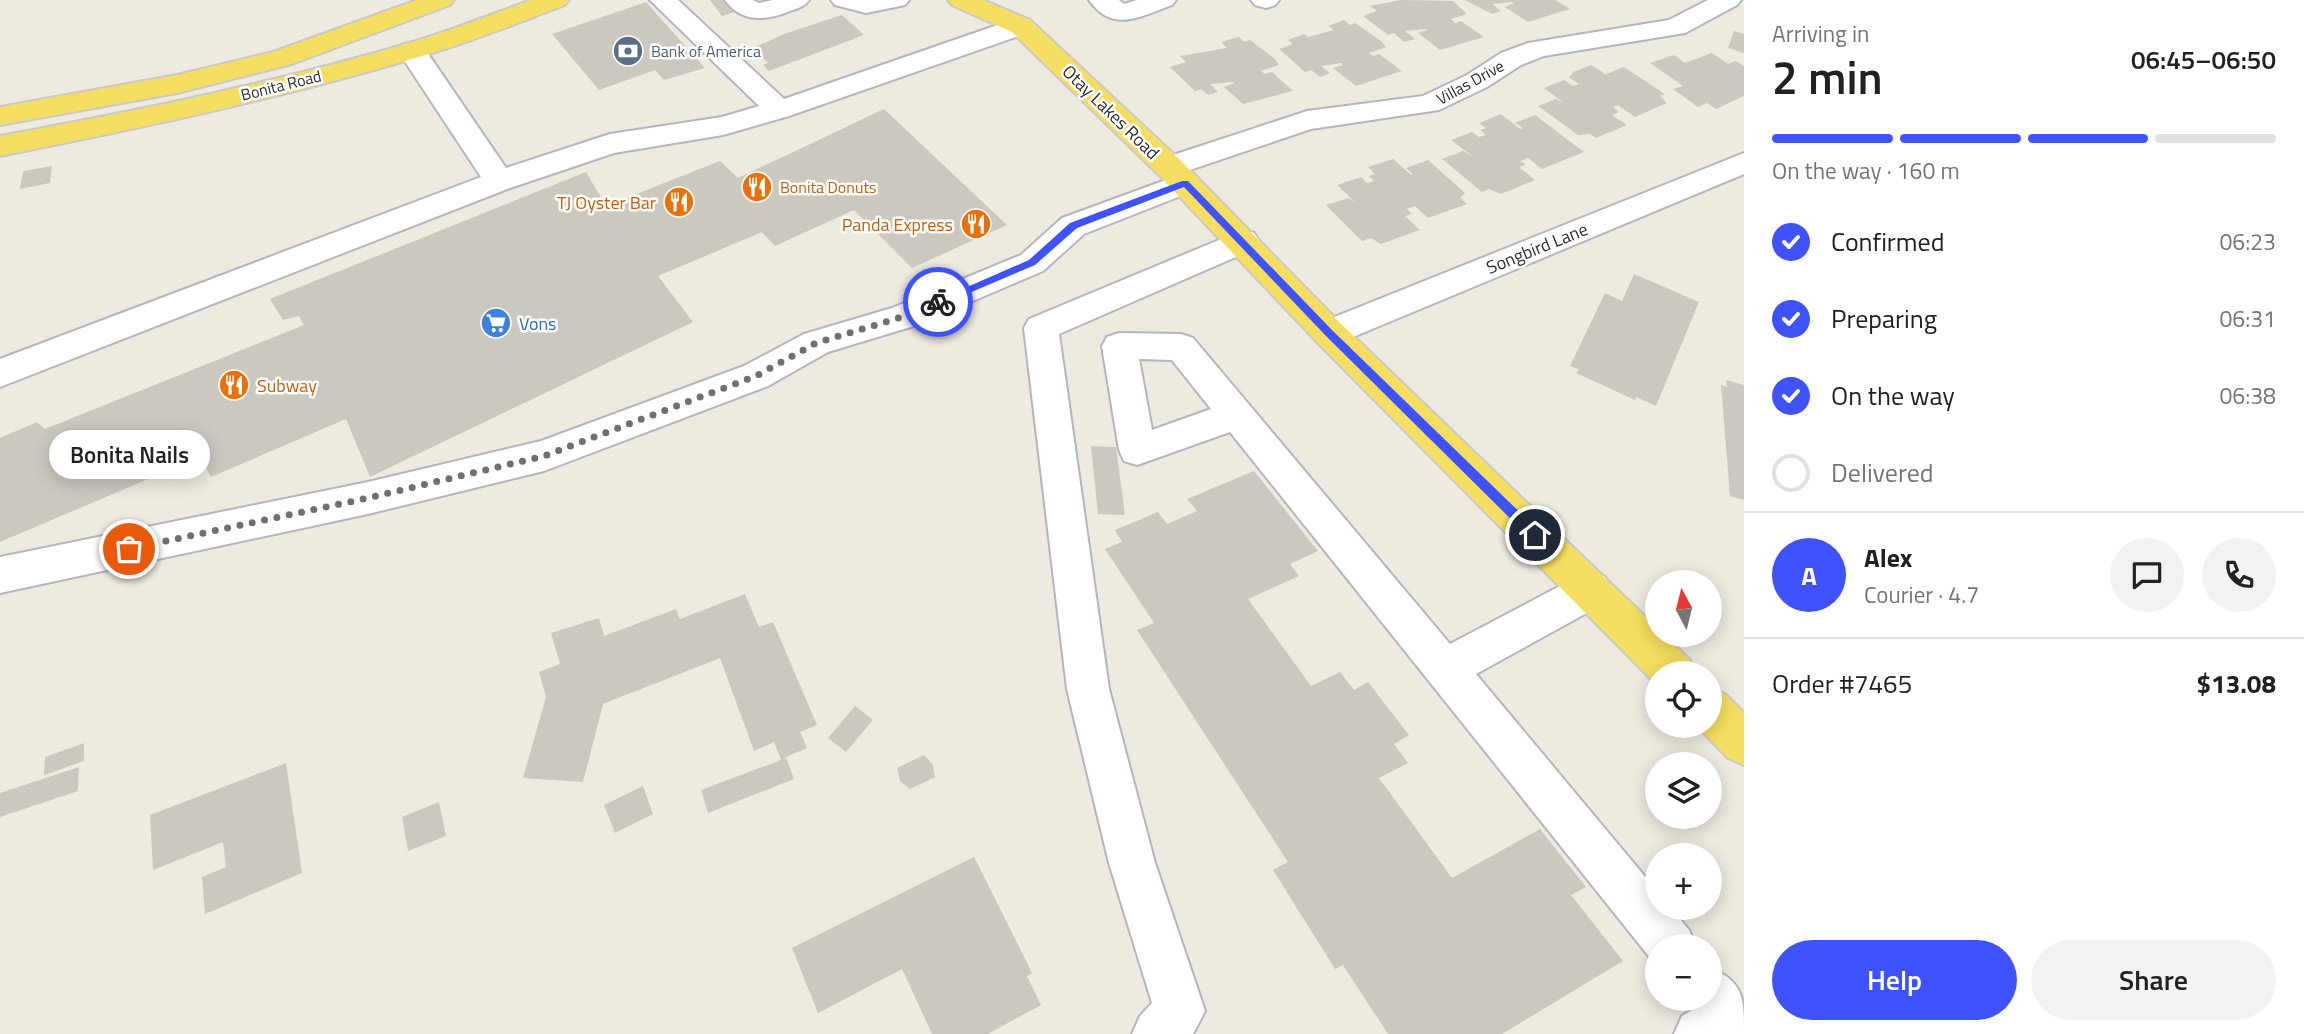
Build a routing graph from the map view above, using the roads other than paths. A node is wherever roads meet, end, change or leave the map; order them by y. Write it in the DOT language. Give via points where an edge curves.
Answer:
graph roads {
  1 [pos="556,0"];
  2 [pos="663,0"];
  3 [pos="738,0"];
  4 [pos="796,0"];
  5 [pos="844,0"];
  6 [pos="896,0"];
  7 [pos="961,0"];
  8 [pos="1102,0"];
  9 [pos="1163,0"];
  10 [pos="1187,0"];
  11 [pos="1728,0"];
  12 [pos="454,3"];
  13 [pos="1021,13"];
  14 [pos="1131,28"];
  15 [pos="412,51"];
  16 [pos="779,110"];
  17 [pos="0,117"];
  18 [pos="0,146"];
  19 [pos="1744,163"];
  20 [pos="1177,175"];
  21 [pos="499,181"];
  22 [pos="1243,241"];
  23 [pos="1329,333"];
  24 [pos="0,373"];
  25 [pos="1237,415"];
  26 [pos="0,575"];
  27 [pos="1591,590"];
  28 [pos="1662,661"];
  29 [pos="1445,669"];
  30 [pos="1722,721"];
  31 [pos="1744,743"];
  32 [pos="1661,934"];
  33 [pos="1722,1007"];
  34 [pos="1158,1034"];
  35 [pos="1700,1034"];
  1 -- 15 [label="main road, Bonita Road"];
  2 -- 16 [label="street"];
  3 -- 4 [label="street" via="748,11 759,12"];
  5 -- 6 [label="street" via="866,5"];
  7 -- 13 [label="main road, Otay Lakes Road"];
  8 -- 9 [label="street" via="1121,14"];
  10 -- 14 [label="street"];
  11 -- 20 [label="street, Villas Drive" via="1676,27 1538,48 1429,104 1307,120"];
  12 -- 15 [label="main road" via="419,26"];
  12 -- 17 [label="main road, Bonita Road" via="282,58 177,85"];
  13 -- 16 [label="street"];
  13 -- 20 [label="main road, Otay Lakes Road"];
  15 -- 18 [label="main road, Bonita Road" via="170,114"];
  15 -- 21 [label="street"];
  16 -- 21 [label="street" via="723,126 610,144"];
  19 -- 23 [label="street, Songbird Lane"];
  20 -- 22 [label="main road, Otay Lakes Road"];
  20 -- 26 [label="street, Villas Drive" via="1073,226 1032,263 902,317 816,343 756,376 544,456"];
  21 -- 24 [label="street"];
  22 -- 23 [label="main road, Otay Lakes Road"];
  22 -- 34 [label="street" via="1041,328 1088,689 1132,863 1181,1011"];
  23 -- 27 [label="main road, Otay Lakes Road"];
  25 -- 29 [label="street"];
  27 -- 28 [label="main road, Otay Lakes Road"];
  27 -- 29 [label="street"];
  29 -- 32 [label="street"];
  30 -- 31 [label="main road"];
  33 -- 35 [label="street" via="1729,1016"];
}
